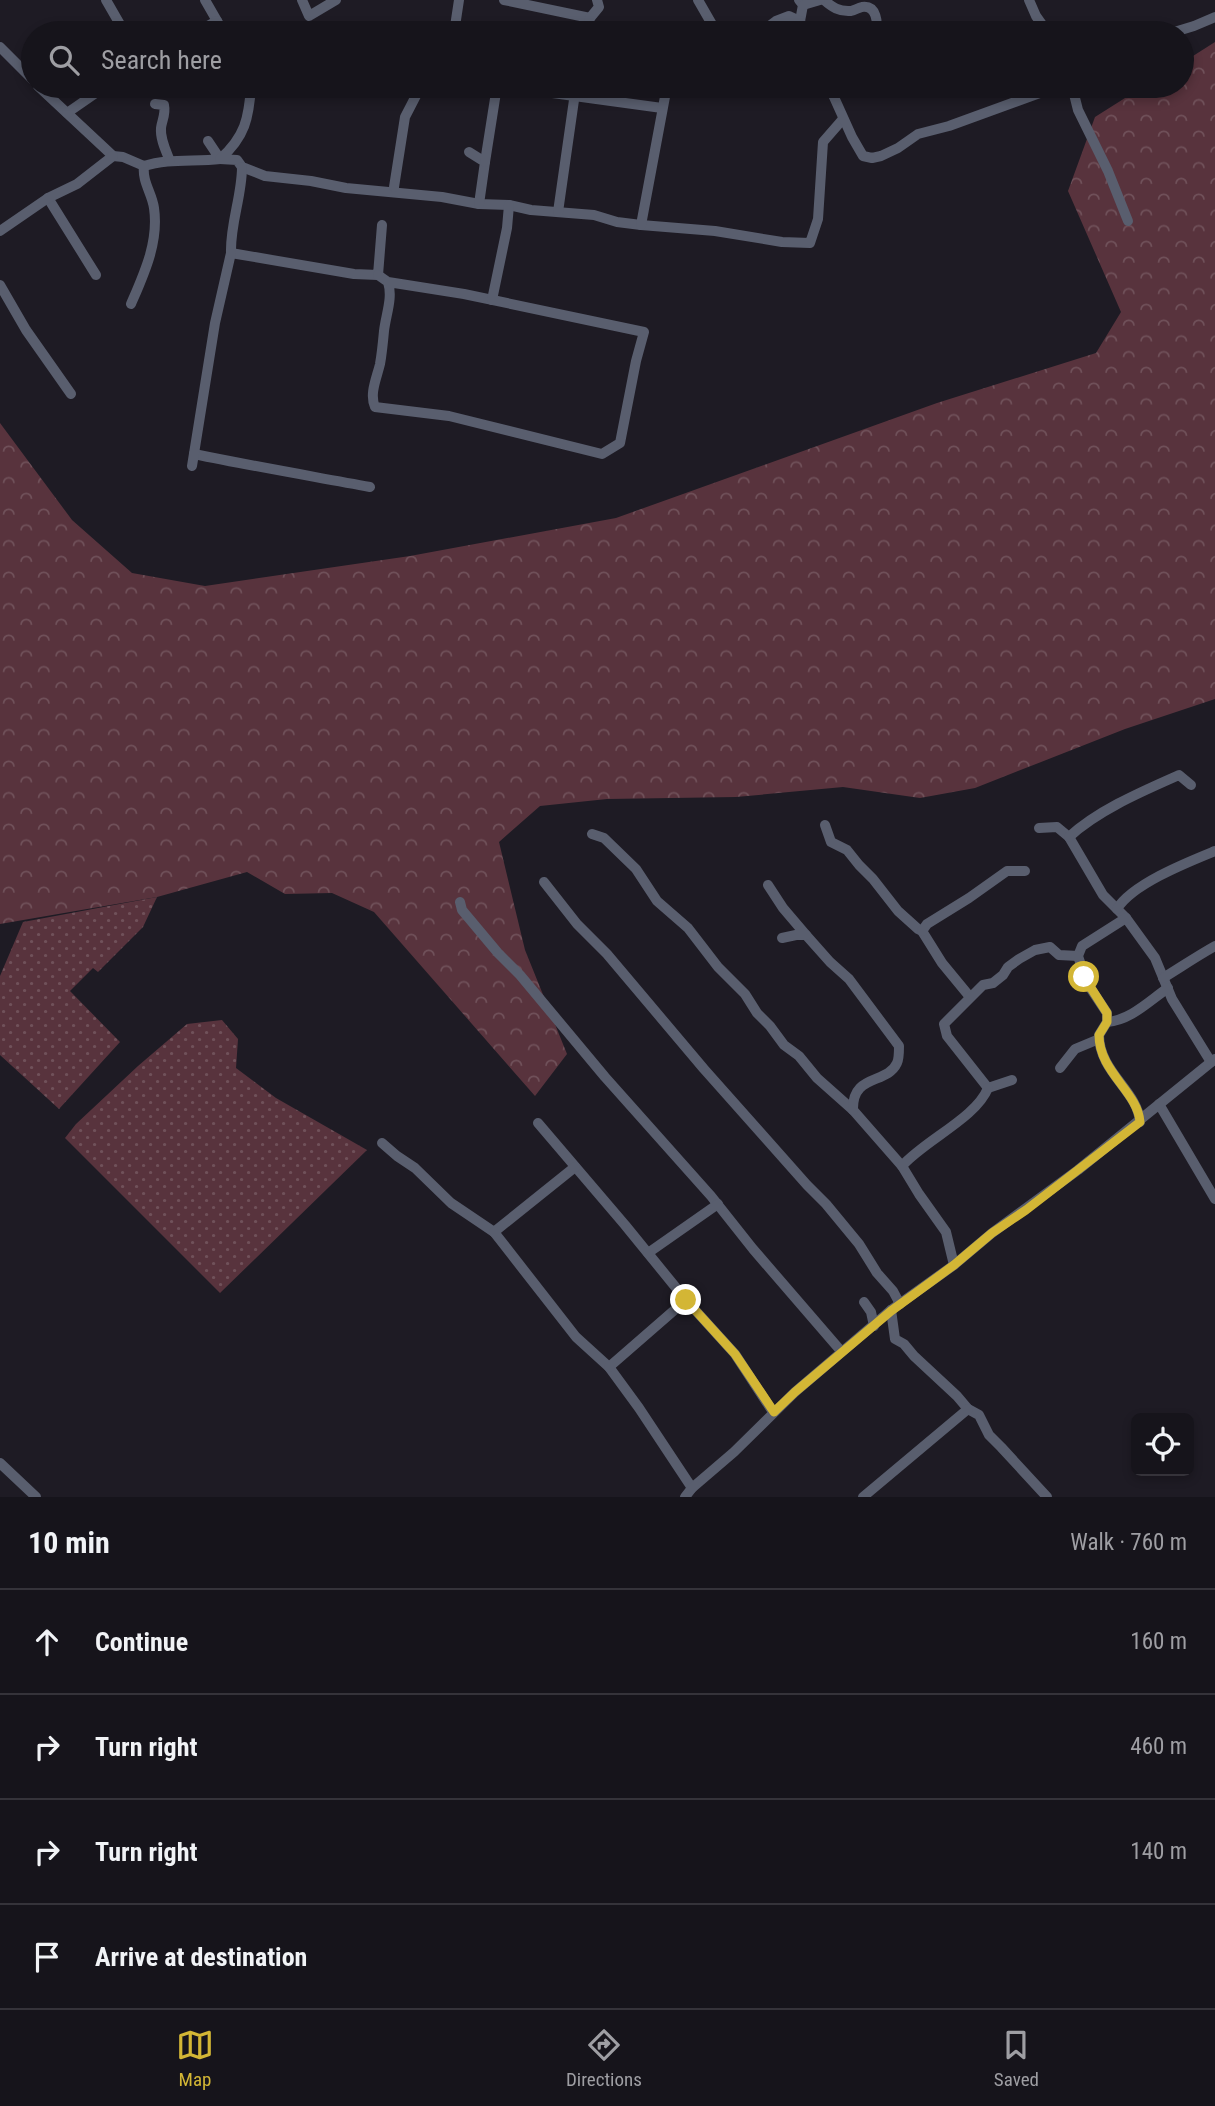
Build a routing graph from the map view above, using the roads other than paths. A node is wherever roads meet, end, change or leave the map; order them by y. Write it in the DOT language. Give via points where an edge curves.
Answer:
graph roads {
  1 [pos="106,0"];
  2 [pos="205,0"];
  3 [pos="302,0"];
  4 [pos="336,0"];
  5 [pos="459,0"];
  6 [pos="505,0"];
  7 [pos="597,0"];
  8 [pos="698,0"];
  9 [pos="822,0"];
  10 [pos="1029,0"];
  11 [pos="801,3"];
  12 [pos="1215,17"];
  13 [pos="590,18"];
  14 [pos="118,21"];
  15 [pos="217,21"];
  16 [pos="456,21"];
  17 [pos="589,21"];
  18 [pos="710,21"];
  19 [pos="778,21"];
  20 [pos="800,21"];
  21 [pos="877,21"];
  22 [pos="1040,21"];
  23 [pos="1194,26"];
  24 [pos="0,47"];
  25 [pos="21,68"];
  26 [pos="51,98"];
  27 [pos="89,98"];
  28 [pos="249,98"];
  29 [pos="415,98"];
  30 [pos="497,98"];
  31 [pos="574,98"];
  32 [pos="611,98"];
  33 [pos="664,98"];
  34 [pos="834,98"];
  35 [pos="1026,98"];
  36 [pos="1075,98"];
  37 [pos="155,104"];
  38 [pos="662,108"];
  39 [pos="67,113"];
  40 [pos="844,119"];
  41 [pos="208,141"];
  42 [pos="235,146"];
  43 [pos="469,152"];
  44 [pos="113,156"];
  45 [pos="220,159"];
  46 [pos="170,161"];
  47 [pos="485,162"];
  48 [pos="239,164"];
  49 [pos="144,166"];
  50 [pos="394,187"];
  51 [pos="442,197"];
  52 [pos="48,198"];
  53 [pos="479,204"];
  54 [pos="509,205"];
  55 [pos="431,207"];
  56 [pos="558,212"];
  57 [pos="1128,221"];
  58 [pos="382,225"];
  59 [pos="641,225"];
  60 [pos="0,231"];
  61 [pos="231,253"];
  62 [pos="96,275"];
  63 [pos="377,275"];
  64 [pos="388,282"];
  65 [pos="0,285"];
  66 [pos="492,300"];
  67 [pos="131,304"];
  68 [pos="71,394"];
  69 [pos="194,454"];
  70 [pos="192,466"];
  71 [pos="370,487"];
  72 [pos="1191,785"];
  73 [pos="825,825"];
  74 [pos="1039,828"];
  75 [pos="592,834"];
  76 [pos="1069,837"];
  77 [pos="1215,851"];
  78 [pos="1025,871"];
  79 [pos="544,883"];
  80 [pos="768,885"];
  81 [pos="460,902"];
  82 [pos="1117,909"];
  83 [pos="1126,918"];
  84 [pos="922,931"];
  85 [pos="806,935"];
  86 [pos="782,938"];
  87 [pos="1215,946"];
  88 [pos="1078,956"];
  89 [pos="1163,978"];
  90 [pos="1168,988"];
  91 [pos="970,997"];
  92 [pos="1107,1022"];
  93 [pos="1099,1039"];
  94 [pos="1213,1061"];
  95 [pos="1060,1068"];
  96 [pos="1012,1080"];
  97 [pos="988,1088"];
  98 [pos="1159,1104"];
  99 [pos="853,1110"];
  100 [pos="1140,1122"];
  101 [pos="538,1123"];
  102 [pos="382,1143"];
  103 [pos="902,1166"];
  104 [pos="575,1167"];
  105 [pos="1215,1199"];
  106 [pos="718,1204"];
  107 [pos="494,1232"];
  108 [pos="648,1253"];
  109 [pos="954,1265"];
  110 [pos="686,1300"];
  111 [pos="864,1302"];
  112 [pos="900,1304"];
  113 [pos="891,1311"];
  114 [pos="874,1326"];
  115 [pos="841,1351"];
  116 [pos="609,1367"];
  117 [pos="968,1409"];
  118 [pos="774,1412"];
  119 [pos="0,1463"];
  120 [pos="689,1492"];
  121 [pos="36,1497"];
  122 [pos="863,1497"];
  123 [pos="1047,1497"];
  1 -- 14 [label="street"];
  2 -- 15 [label="street"];
  3 -- 4 [label="street" via="309,16"];
  5 -- 16 [label="street"];
  6 -- 13 [label="street"];
  7 -- 13 [label="street" via="599,7"];
  8 -- 18 [label="street"];
  9 -- 11 [label="street"];
  9 -- 21 [label="street" via="842,10 870,8"];
  10 -- 22 [label="street"];
  11 -- 20 [label="street"];
  12 -- 23 [label="street"];
  13 -- 17 [label="street"];
  19 -- 20 [label="street" via="789,16"];
  24 -- 25 [label="street"];
  26 -- 39 [label="street"];
  27 -- 39 [label="street"];
  28 -- 42 [label="street" via="245,126"];
  29 -- 50 [label="street" via="405,117"];
  30 -- 47 [label="street"];
  31 -- 56 [label="street"];
  32 -- 38 [label="street"];
  33 -- 38 [label="street"];
  34 -- 40 [label="street"];
  35 -- 40 [label="street" via="918,134 872,158 863,156"];
  36 -- 57 [label="street"];
  37 -- 46 [label="street" via="164,105 161,129"];
  38 -- 59 [label="street"];
  39 -- 44 [label="street"];
  40 -- 59 [label="street" via="823,142 818,219 810,243"];
  41 -- 45 [label="street"];
  42 -- 45 [label="street"];
  42 -- 48 [label="street"];
  43 -- 47 [label="street"];
  44 -- 49 [label="street"];
  44 -- 52 [label="street" via="77,184"];
  45 -- 46 [label="street"];
  45 -- 48 [label="street"];
  46 -- 49 [label="street"];
  47 -- 53 [label="street"];
  48 -- 51 [label="street" via="265,176"];
  48 -- 61 [label="street"];
  49 -- 67 [label="street" via="156,225"];
  51 -- 53 [label="street"];
  51 -- 55 [label="street"];
  52 -- 60 [label="street"];
  52 -- 62 [label="street"];
  53 -- 54 [label="street"];
  54 -- 56 [label="street"];
  54 -- 66 [label="street"];
  56 -- 59 [label="street"];
  58 -- 63 [label="street"];
  61 -- 63 [label="street"];
  61 -- 69 [label="street"];
  63 -- 64 [label="street"];
  64 -- 66 [label="street"];
  64 -- 66 [label="street" via="375,407 449,416 602,454 620,443 644,332"];
  65 -- 68 [label="street"];
  69 -- 70 [label="street"];
  69 -- 71 [label="street"];
  72 -- 76 [label="street" via="1179,775 1086,823"];
  73 -- 84 [label="street" via="831,842 847,850 898,911"];
  74 -- 76 [label="street" via="1057,827"];
  75 -- 99 [label="street" via="604,838 636,869 657,901 688,928 784,1045"];
  76 -- 82 [label="street" via="1103,895"];
  77 -- 82 [label="street" via="1158,876"];
  78 -- 84 [label="street" via="1007,870"];
  79 -- 112 [label="street" via="859,1244"];
  80 -- 85 [label="street"];
  81 -- 106 [label="street" via="498,953"];
  82 -- 83 [label="street"];
  83 -- 88 [label="street" via="1082,946"];
  83 -- 89 [label="street" via="1155,958"];
  84 -- 91 [label="street"];
  85 -- 86 [label="street"];
  85 -- 99 [label="street" via="849,979 899,1046 897,1063 856,1092"];
  87 -- 89 [label="street"];
  88 -- 91 [label="street" via="1059,954 1050,947 1035,950"];
  88 -- 92 [label="street" via="1087,983 1107,1013"];
  89 -- 90 [label="street"];
  90 -- 92 [label="street" via="1127,1017"];
  90 -- 94 [label="street"];
  91 -- 97 [label="street" via="944,1029"];
  92 -- 93 [label="street"];
  93 -- 95 [label="street" via="1075,1049"];
  93 -- 100 [label="street" via="1107,1065 1137,1108"];
  94 -- 98 [label="street"];
  96 -- 97 [label="street"];
  97 -- 103 [label="street" via="978,1105"];
  98 -- 100 [label="street"];
  98 -- 105 [label="street"];
  99 -- 103 [label="street"];
  100 -- 109 [label="street"];
  101 -- 104 [label="street"];
  102 -- 107 [label="street" via="450,1203"];
  103 -- 109 [label="street" via="946,1232"];
  104 -- 107 [label="street"];
  104 -- 108 [label="street"];
  106 -- 108 [label="street"];
  106 -- 115 [label="street"];
  107 -- 116 [label="street" via="576,1337"];
  108 -- 110 [label="street"];
  109 -- 112 [label="street"];
  110 -- 116 [label="street"];
  110 -- 118 [label="street" via="735,1354"];
  111 -- 114 [label="street"];
  112 -- 113 [label="street"];
  113 -- 114 [label="street"];
  113 -- 117 [label="street" via="895,1339"];
  114 -- 115 [label="street"];
  115 -- 118 [label="street"];
  116 -- 120 [label="street"];
  117 -- 122 [label="street"];
  117 -- 123 [label="street" via="979,1415 995,1443"];
  118 -- 120 [label="street"];
  119 -- 121 [label="street"];
}
